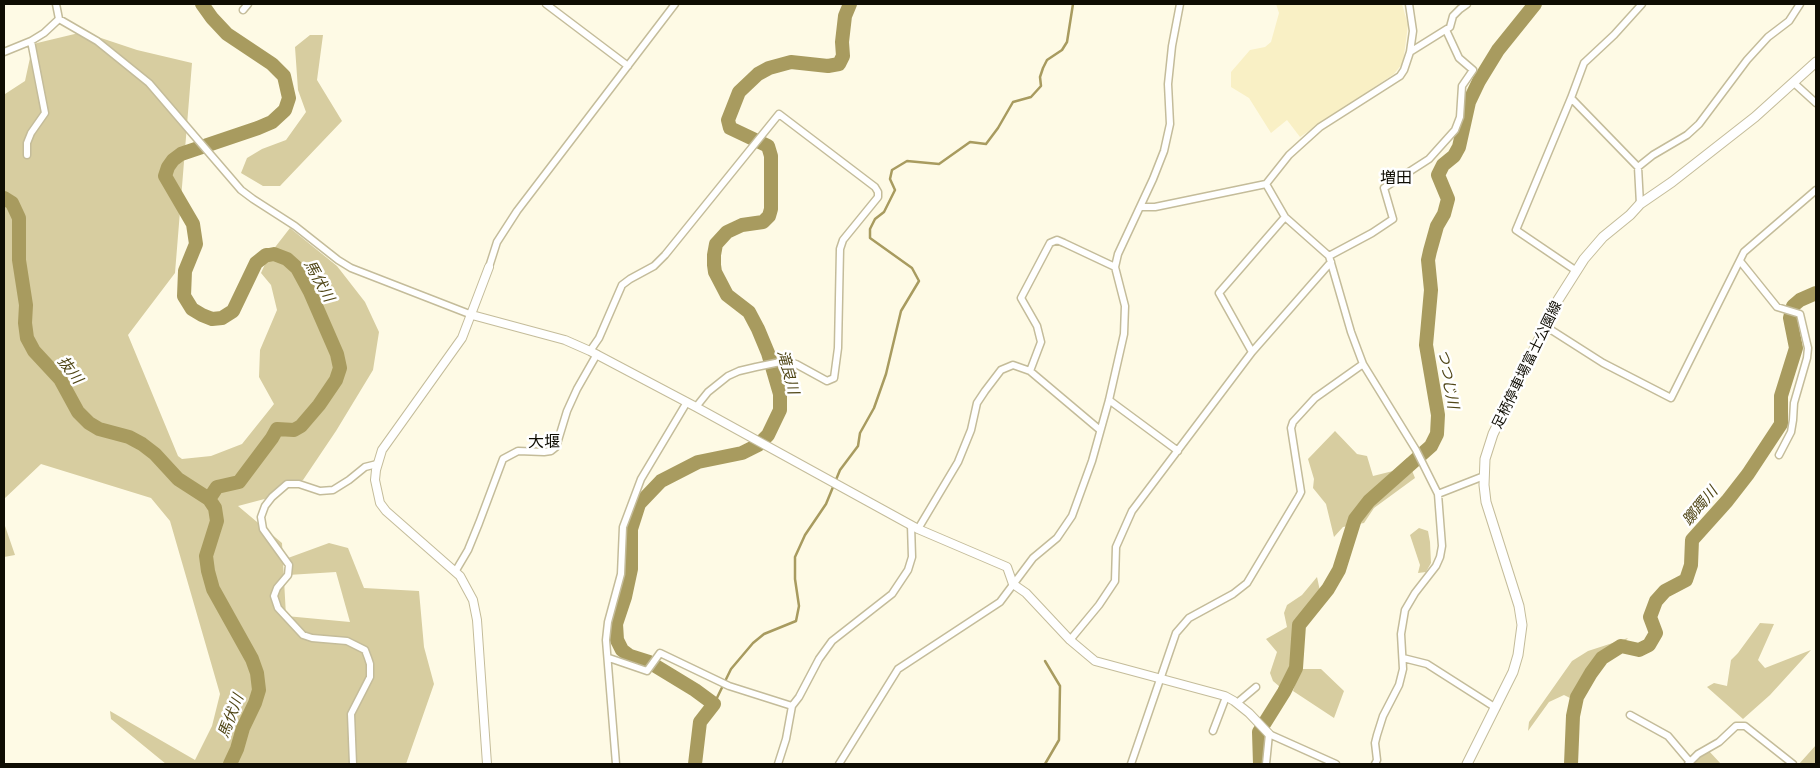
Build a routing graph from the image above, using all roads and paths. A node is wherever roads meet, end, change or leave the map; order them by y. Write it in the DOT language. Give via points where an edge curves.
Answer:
graph roads {
  1 [pos="56,4"];
  2 [pos="248,4"];
  3 [pos="546,4"];
  4 [pos="675,4"];
  5 [pos="1180,4"];
  6 [pos="1409,4"];
  7 [pos="1467,4"];
  8 [pos="1642,4"];
  9 [pos="1800,4"];
  10 [pos="243,10"];
  11 [pos="60,19"];
  12 [pos="1446,30"];
  13 [pos="32,41"];
  14 [pos="4,52"];
  15 [pos="1410,52"];
  16 [pos="1816,62"];
  17 [pos="628,66"];
  18 [pos="1794,83"];
  19 [pos="1571,98"];
  20 [pos="1816,103"];
  21 [pos="27,154"];
  22 [pos="1638,167"];
  23 [pos="1266,184"];
  24 [pos="1816,190"];
  25 [pos="1640,204"];
  26 [pos="1140,206"];
  27 [pos="1285,217"];
  28 [pos="1330,259"];
  29 [pos="1740,261"];
  30 [pos="489,267"];
  31 [pos="1115,267"];
  32 [pos="1576,270"];
  33 [pos="472,315"];
  34 [pos="1545,326"];
  35 [pos="1252,352"];
  36 [pos="594,353"];
  37 [pos="1363,364"];
  38 [pos="1030,371"];
  39 [pos="1110,400"];
  40 [pos="687,402"];
  41 [pos="696,407"];
  42 [pos="1100,430"];
  43 [pos="1178,450"];
  44 [pos="1779,455"];
  45 [pos="377,464"];
  46 [pos="1484,476"];
  47 [pos="1438,494"];
  48 [pos="915,527"];
  49 [pos="455,572"];
  50 [pos="1013,584"];
  51 [pos="1070,640"];
  52 [pos="608,658"];
  53 [pos="1403,658"];
  54 [pos="1162,678"];
  55 [pos="1256,687"];
  56 [pos="1226,697"];
  57 [pos="1237,703"];
  58 [pos="792,706"];
  59 [pos="1496,708"];
  60 [pos="1630,715"];
  61 [pos="1264,729"];
  62 [pos="1213,731"];
  63 [pos="1689,763"];
  64 [pos="352,764"];
  65 [pos="487,764"];
  66 [pos="616,764"];
  67 [pos="778,764"];
  68 [pos="839,764"];
  69 [pos="1131,764"];
  70 [pos="1266,764"];
  71 [pos="1336,764"];
  72 [pos="1376,764"];
  73 [pos="1466,764"];
  74 [pos="1793,764"];
  1 -- 11 [label="street"];
  2 -- 10 [label="street"];
  3 -- 17 [label="street"];
  4 -- 17 [label="street"];
  5 -- 26 [label="street" via="1168,84 1170,124 1164,151"];
  6 -- 15 [label="street" via="1413,31"];
  7 -- 12 [label="street" via="1453,16"];
  8 -- 19 [label="street" via="1584,63"];
  9 -- 22 [label="street" via="1789,21 1747,60 1699,124 1687,136"];
  11 -- 13 [label="street"];
  11 -- 33 [label="street" via="97,41 149,84 241,190 338,260 359,272"];
  12 -- 15 [label="street"];
  12 -- 28 [label="street" via="1459,58 1473,70 1462,86 1460,117 1455,130 1429,159 1384,188 1393,219"];
  13 -- 14 [label="street"];
  13 -- 21 [label="street" via="45,113 31,133"];
  15 -- 23 [label="street" via="1400,76 1320,127 1289,155"];
  16 -- 18 [label="main road, 足柄停車場富士公園線"];
  17 -- 30 [label="street" via="517,211 497,242"];
  18 -- 20 [label="street"];
  18 -- 25 [label="main road, 足柄停車場富士公園線" via="1709,154"];
  19 -- 22 [label="street"];
  19 -- 32 [label="street" via="1516,230"];
  22 -- 25 [label="street"];
  23 -- 26 [label="street" via="1155,207"];
  23 -- 27 [label="street"];
  24 -- 29 [label="street" via="1744,252"];
  25 -- 32 [label="main road, 足柄停車場富士公園線" via="1603,237"];
  26 -- 31 [label="street"];
  27 -- 28 [label="street"];
  27 -- 35 [label="street" via="1220,293"];
  28 -- 35 [label="street"];
  28 -- 37 [label="street"];
  29 -- 34 [label="street" via="1670,398 1604,363"];
  29 -- 44 [label="street" via="1777,307 1800,314 1808,348 1794,403 1791,432"];
  30 -- 33 [label="street"];
  31 -- 38 [label="street" via="1064,242 1050,243 1021,298 1037,326 1041,342"];
  31 -- 39 [label="street" via="1126,322"];
  32 -- 34 [label="main road, 足柄停車場富士公園線"];
  33 -- 36 [label="street" via="564,340"];
  33 -- 45 [label="street" via="456,348 390,438"];
  34 -- 46 [label="main road, 足柄停車場富士公園線" via="1493,434 1485,459"];
  35 -- 43 [label="street"];
  36 -- 40 [label="street"];
  36 -- 41 [label="street" via="622,285 666,255 779,114 878,192 878,197 843,240 840,249 838,348 834,378 827,381 785,361 756,367 722,380"];
  36 -- 49 [label="street" via="556,447 544,452 518,451 503,459 472,541"];
  37 -- 47 [label="street" via="1416,450"];
  37 -- 54 [label="street" via="1316,398 1293,422 1299,496 1247,583 1182,625 1176,633"];
  38 -- 42 [label="street"];
  38 -- 48 [label="street" via="1014,365 1001,370 981,397 958,462"];
  39 -- 42 [label="street"];
  39 -- 43 [label="street"];
  40 -- 41 [label="street"];
  40 -- 52 [label="street" via="641,479 623,526 621,574 608,622"];
  41 -- 48 [label="street"];
  42 -- 50 [label="street" via="1072,516 1058,538 1033,558"];
  43 -- 51 [label="street" via="1132,511 1116,547 1115,581"];
  45 -- 49 [label="street" via="375,480 380,503"];
  45 -- 64 [label="street" via="365,467 333,490 320,491 287,484 272,497 261,516 263,529 289,564 288,575 274,596 278,608 302,635 347,641 365,650 368,658 370,677 351,714"];
  46 -- 47 [label="street"];
  46 -- 59 [label="main road, 足柄停車場富士公園線" via="1486,502 1522,625 1513,672"];
  47 -- 53 [label="street" via="1440,557 1405,610 1401,634"];
  48 -- 50 [label="street" via="1007,567"];
  48 -- 58 [label="street" via="912,556 901,583 885,600 832,641"];
  49 -- 65 [label="street" via="470,594 477,620"];
  50 -- 51 [label="street" via="1026,593"];
  50 -- 68 [label="street" via="1000,602 898,669"];
  51 -- 54 [label="street" via="1095,661"];
  52 -- 58 [label="street" via="647,671 660,653 723,683"];
  52 -- 66 [label="street"];
  53 -- 59 [label="street" via="1427,664"];
  53 -- 72 [label="street" via="1399,685 1383,716 1375,743"];
  54 -- 56 [label="street"];
  54 -- 69 [label="street"];
  55 -- 57 [label="street"];
  56 -- 57 [label="street"];
  56 -- 62 [label="street"];
  57 -- 61 [label="street"];
  58 -- 67 [label="street"];
  59 -- 73 [label="main road, 足柄停車場富士公園線"];
  60 -- 63 [label="street" via="1668,736"];
  61 -- 70 [label="street"];
  61 -- 71 [label="street"];
  63 -- 74 [label="street" via="1736,726 1745,726"];
}
